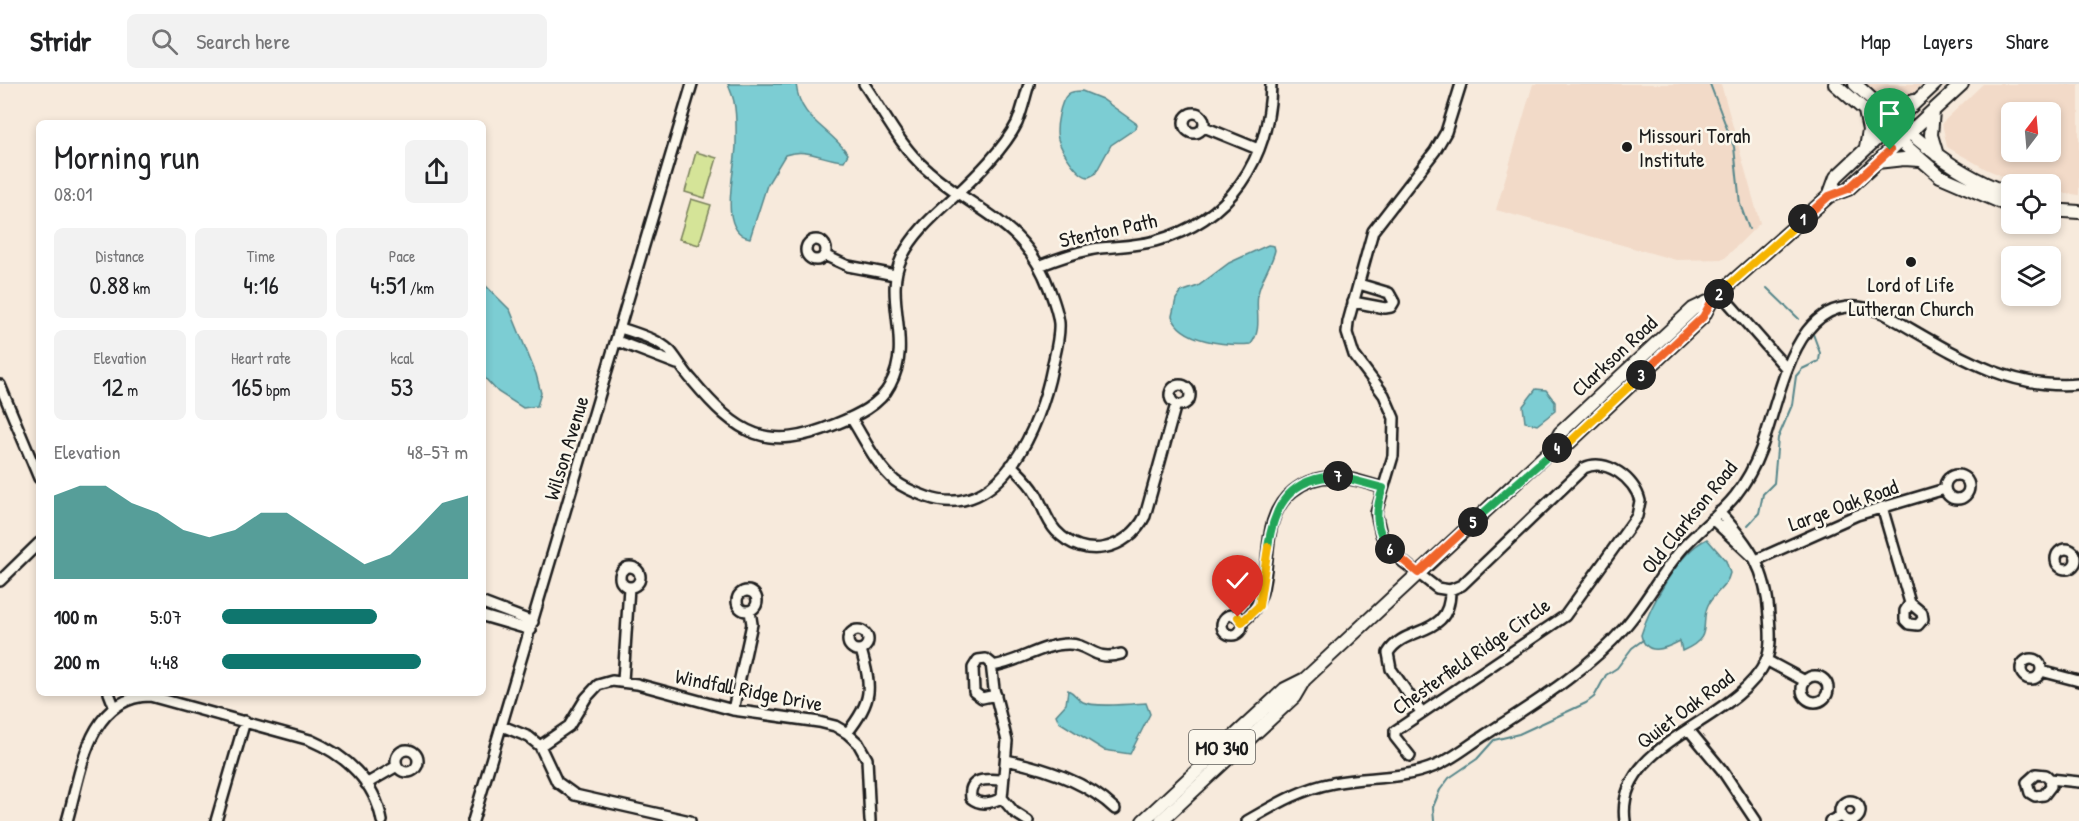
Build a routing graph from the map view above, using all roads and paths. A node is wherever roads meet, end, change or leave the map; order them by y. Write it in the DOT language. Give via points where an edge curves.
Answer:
graph roads {
  1 [pos="692,84"];
  2 [pos="864,84"];
  3 [pos="1029,84"];
  4 [pos="1271,84"];
  5 [pos="1461,84"];
  6 [pos="1835,84"];
  7 [pos="1855,84"];
  8 [pos="1935,84"];
  9 [pos="1962,84"];
  10 [pos="1918,100"];
  11 [pos="1876,103"];
  12 [pos="1864,111"];
  13 [pos="1933,111"];
  14 [pos="1896,120"];
  15 [pos="1204,127"];
  16 [pos="1886,130"];
  17 [pos="1910,133"];
  18 [pos="1899,142"];
  19 [pos="1866,148"];
  20 [pos="1258,149"];
  21 [pos="1937,156"];
  22 [pos="1920,160"];
  23 [pos="1878,162"];
  24 [pos="2001,190"];
  25 [pos="957,194"];
  26 [pos="1829,196"];
  27 [pos="2001,203"];
  28 [pos="2061,211"];
  29 [pos="2079,212"];
  30 [pos="824,255"];
  31 [pos="1039,266"];
  32 [pos="895,275"];
  33 [pos="1359,284"];
  34 [pos="1716,297"];
  35 [pos="1353,302"];
  36 [pos="621,328"];
  37 [pos="617,341"];
  38 [pos="1648,351"];
  39 [pos="677,364"];
  40 [pos="1787,369"];
  41 [pos="1642,374"];
  42 [pos="2079,384"];
  43 [pos="0,385"];
  44 [pos="3,402"];
  45 [pos="1176,404"];
  46 [pos="851,417"];
  47 [pos="1551,450"];
  48 [pos="1011,465"];
  49 [pos="36,472"];
  50 [pos="1383,488"];
  51 [pos="1945,489"];
  52 [pos="1882,507"];
  53 [pos="1719,512"];
  54 [pos="1712,519"];
  55 [pos="36,546"];
  56 [pos="1756,560"];
  57 [pos="1418,573"];
  58 [pos="0,581"];
  59 [pos="630,587"];
  60 [pos="1450,590"];
  61 [pos="1910,603"];
  62 [pos="486,604"];
  63 [pos="750,611"];
  64 [pos="486,617"];
  65 [pos="1242,622"];
  66 [pos="532,626"];
  67 [pos="861,650"];
  68 [pos="1121,654"];
  69 [pos="1766,660"];
  70 [pos="992,666"];
  71 [pos="2041,671"];
  72 [pos="1305,679"];
  73 [pos="623,681"];
  74 [pos="1805,681"];
  75 [pos="2079,681"];
  76 [pos="996,694"];
  77 [pos="110,696"];
  78 [pos="130,696"];
  79 [pos="146,696"];
  80 [pos="114,706"];
  81 [pos="733,710"];
  82 [pos="1421,712"];
  83 [pos="245,720"];
  84 [pos="502,726"];
  85 [pos="1689,730"];
  86 [pos="847,733"];
  87 [pos="540,746"];
  88 [pos="1410,756"];
  89 [pos="1006,760"];
  90 [pos="397,766"];
  91 [pos="2050,779"];
  92 [pos="1002,780"];
  93 [pos="2079,782"];
  94 [pos="366,784"];
  95 [pos="1002,798"];
  96 [pos="1115,809"];
  97 [pos="1841,816"];
  98 [pos="1259,818"];
  99 [pos="67,821"];
  100 [pos="216,821"];
  101 [pos="382,821"];
  102 [pos="473,821"];
  103 [pos="690,821"];
  104 [pos="870,821"];
  105 [pos="1028,821"];
  106 [pos="1143,821"];
  107 [pos="1161,821"];
  108 [pos="1247,821"];
  109 [pos="1624,821"];
  110 [pos="1756,821"];
  111 [pos="1830,821"];
  1 -- 36 [label="street, Wilson Avenue"];
  2 -- 25 [label="street" via="916,160"];
  3 -- 25 [label="street" via="1012,132"];
  4 -- 20 [label="street, Stenton Path" via="1269,121"];
  5 -- 33 [label="street" via="1446,132 1435,151 1373,231"];
  6 -- 12 [label="main road"];
  7 -- 11 [label="main road"];
  8 -- 10 [label="main road, Clarkson Road / MO 340"];
  9 -- 13 [label="main road, Clarkson Road / MO 340"];
  10 -- 11 [label="main road" via="1895,106"];
  10 -- 14 [label="main road, Clarkson Road / MO 340"];
  11 -- 14 [label="main road"];
  12 -- 16 [label="main road"];
  12 -- 19 [label="main road" via="1869,130"];
  13 -- 17 [label="main road, Clarkson Road / MO 340"];
  13 -- 21 [label="main road" via="1931,135"];
  14 -- 16 [label="main road, Clarkson Road / MO 340"];
  14 -- 17 [label="main road"];
  15 -- 20 [label="street"];
  16 -- 18 [label="main road"];
  16 -- 19 [label="main road, Clarkson Road / MO 340"];
  17 -- 18 [label="main road, Clarkson Road / MO 340"];
  17 -- 21 [label="main road"];
  18 -- 22 [label="main road"];
  18 -- 23 [label="main road, Clarkson Road / MO 340"];
  19 -- 26 [label="main road, Clarkson Road / MO 340" via="1836,177"];
  20 -- 31 [label="street, Stenton Path" via="1242,184 1230,199 1185,230 1156,241 1072,254"];
  21 -- 24 [label="main road"];
  22 -- 23 [label="main road"];
  22 -- 27 [label="main road" via="1958,185"];
  23 -- 26 [label="main road, Clarkson Road / MO 340" via="1848,189"];
  25 -- 31 [label="street" via="985,209 1016,234"];
  25 -- 32 [label="street" via="910,243"];
  26 -- 34 [label="main road, Clarkson Road / MO 340"];
  28 -- 29 [label="main road"];
  30 -- 32 [label="street" via="848,266"];
  31 -- 48 [label="street" via="1059,324 1058,342 1037,418 1022,452"];
  32 -- 46 [label="street" via="901,349 896,372 884,396"];
  33 -- 35 [label="street"];
  33 -- 35 [label="street" via="1389,293 1394,302 1385,308"];
  34 -- 38 [label="main road, Clarkson Road / MO 340" via="1693,309"];
  34 -- 40 [label="street"];
  34 -- 41 [label="main road, Clarkson Road / MO 340" via="1703,317"];
  35 -- 50 [label="street" via="1348,322 1349,345 1384,395 1394,418 1393,456"];
  36 -- 37 [label="street, Wilson Avenue"];
  36 -- 39 [label="street" via="665,347"];
  37 -- 39 [label="street"];
  37 -- 66 [label="street, Wilson Avenue"];
  38 -- 41 [label="main road"];
  38 -- 47 [label="main road, Clarkson Road / MO 340" via="1560,433"];
  39 -- 46 [label="street" via="729,419 752,433 798,438"];
  40 -- 42 [label="street, Old Clarkson Road" via="1800,341 1820,316 1849,306 1864,306 1990,371 2038,385"];
  40 -- 53 [label="street, Old Clarkson Road" via="1761,451 1735,496"];
  41 -- 47 [label="main road, Clarkson Road / MO 340" via="1569,443"];
  43 -- 44 [label="street"];
  44 -- 49 [label="street"];
  45 -- 48 [label="street" via="1145,516 1120,544 1092,549 1065,538 1050,523 1033,488"];
  46 -- 48 [label="street" via="889,476 905,488 932,499 954,502 976,495 1000,479"];
  47 -- 57 [label="main road, Clarkson Road / MO 340"];
  50 -- 57 [label="street" via="1377,523 1388,546"];
  50 -- 65 [label="street" via="1342,476 1321,477 1300,486 1281,501 1272,520 1259,606"];
  51 -- 52 [label="street, Large Oak Road"];
  52 -- 56 [label="street, Large Oak Road"];
  52 -- 61 [label="street"];
  53 -- 54 [label="street, Old Clarkson Road"];
  53 -- 56 [label="street, Quiet Oak Road" via="1749,545"];
  54 -- 56 [label="street, Quiet Oak Road"];
  54 -- 98 [label="street, Old Clarkson Road" via="1680,551 1606,648 1553,690 1439,765 1404,777 1316,787 1286,798"];
  55 -- 58 [label="street"];
  56 -- 69 [label="street, Quiet Oak Road" via="1769,605"];
  57 -- 60 [label="street" via="1437,588"];
  57 -- 72 [label="main road, Clarkson Road / MO 340"];
  59 -- 73 [label="street"];
  60 -- 82 [label="street" via="1444,613 1423,633 1399,640 1388,653 1391,669"];
  60 -- 82 [label="street, Chesterfield Ridge Circle" via="1462,585 1584,468 1593,464 1611,467 1639,494 1636,516 1565,616"];
  62 -- 66 [label="street"];
  63 -- 81 [label="street" via="752,624"];
  64 -- 66 [label="street"];
  66 -- 84 [label="street, Wilson Avenue"];
  67 -- 86 [label="street" via="870,682 867,705"];
  68 -- 70 [label="street" via="1106,658 1077,645 1059,645 1010,664"];
  69 -- 74 [label="street"];
  69 -- 85 [label="street, Quiet Oak Road" via="1742,692"];
  70 -- 76 [label="street"];
  70 -- 76 [label="street" via="983,658 974,663 973,685 982,698"];
  71 -- 75 [label="street"];
  72 -- 106 [label="main road, Clarkson Road / MO 340" via="1285,689"];
  72 -- 107 [label="main road, Clarkson Road / MO 340" via="1294,697"];
  73 -- 81 [label="street, Windfall Ridge Drive"];
  73 -- 87 [label="street, Windfall Ridge Drive" via="598,685 569,726"];
  76 -- 89 [label="street" via="1005,726"];
  77 -- 80 [label="street"];
  78 -- 80 [label="street"];
  79 -- 83 [label="street"];
  80 -- 99 [label="street" via="93,732"];
  81 -- 86 [label="street, Windfall Ridge Drive" via="819,722"];
  82 -- 88 [label="street, Chesterfield Ridge Circle" via="1395,731 1395,737"];
  83 -- 94 [label="street" via="322,746 352,766"];
  83 -- 100 [label="street"];
  84 -- 87 [label="street"];
  84 -- 102 [label="street, Wilson Avenue"];
  85 -- 109 [label="street, Quiet Oak Road" via="1647,759 1632,783"];
  85 -- 110 [label="street"];
  86 -- 104 [label="street" via="867,759"];
  87 -- 103 [label="street" via="557,782 575,795"];
  89 -- 92 [label="street"];
  89 -- 96 [label="street" via="1055,772 1101,796"];
  90 -- 94 [label="street"];
  91 -- 93 [label="street"];
  92 -- 95 [label="street"];
  92 -- 95 [label="street" via="980,779 970,791 971,798 978,802"];
  94 -- 101 [label="street"];
  95 -- 105 [label="street"];
  97 -- 111 [label="street"];
  98 -- 108 [label="street, Old Clarkson Road"];
}
